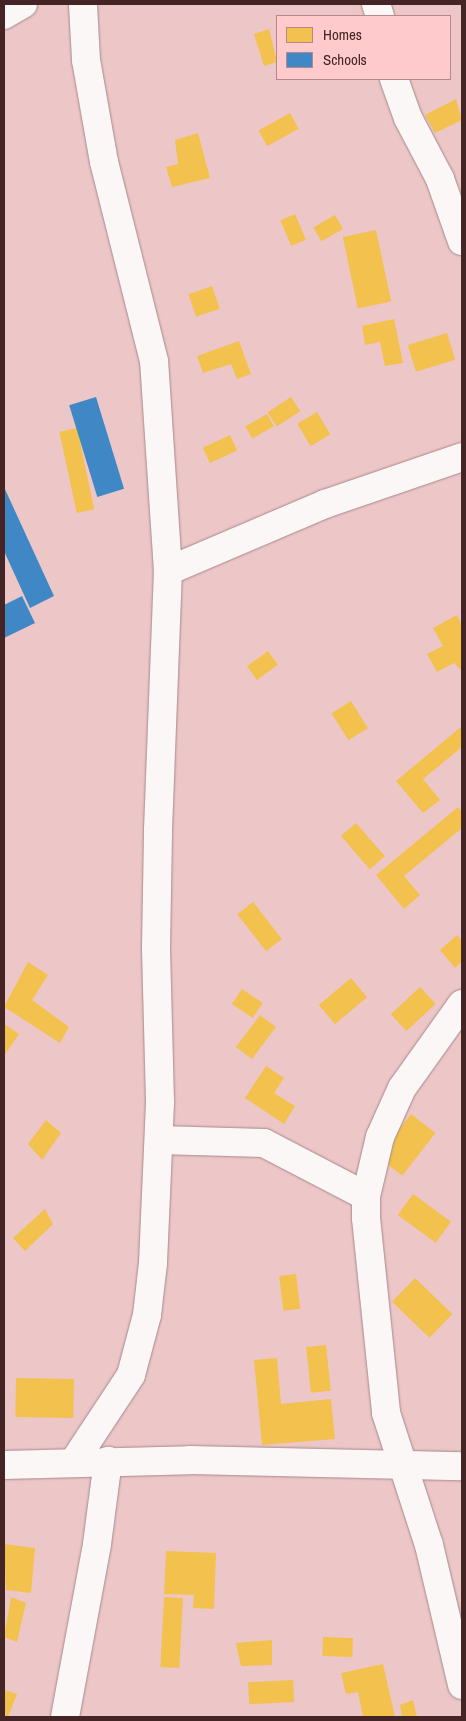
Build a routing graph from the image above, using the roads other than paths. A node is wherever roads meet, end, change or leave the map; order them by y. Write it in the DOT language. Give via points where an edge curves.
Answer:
graph roads {
  1 [pos="23,4"];
  2 [pos="83,4"];
  3 [pos="4,15"];
  4 [pos="394,80"];
  5 [pos="462,241"];
  6 [pos="462,456"];
  7 [pos="168,571"];
  8 [pos="462,1004"];
  9 [pos="160,1140"];
  10 [pos="366,1196"];
  11 [pos="108,1461"];
  12 [pos="73,1463"];
  13 [pos="4,1466"];
  14 [pos="462,1466"];
  15 [pos="405,1467"];
  16 [pos="462,1686"];
  17 [pos="65,1717"];
  1 -- 3 [label="street"];
  2 -- 7 [label="street" via="86,60 104,162 154,361"];
  4 -- 5 [label="street" via="408,118 440,179"];
  6 -- 7 [label="street" via="325,504"];
  7 -- 9 [label="street" via="156,929"];
  8 -- 10 [label="street" via="402,1088 380,1137"];
  9 -- 10 [label="street" via="264,1142"];
  9 -- 12 [label="street" via="153,1263 145,1324 130,1375"];
  10 -- 15 [label="street" via="366,1242 386,1413"];
  11 -- 12 [label="street"];
  11 -- 15 [label="street" via="300,1461"];
  11 -- 17 [label="street" via="97,1544"];
  12 -- 13 [label="street"];
  14 -- 15 [label="street"];
  15 -- 16 [label="street" via="428,1545"];
}
